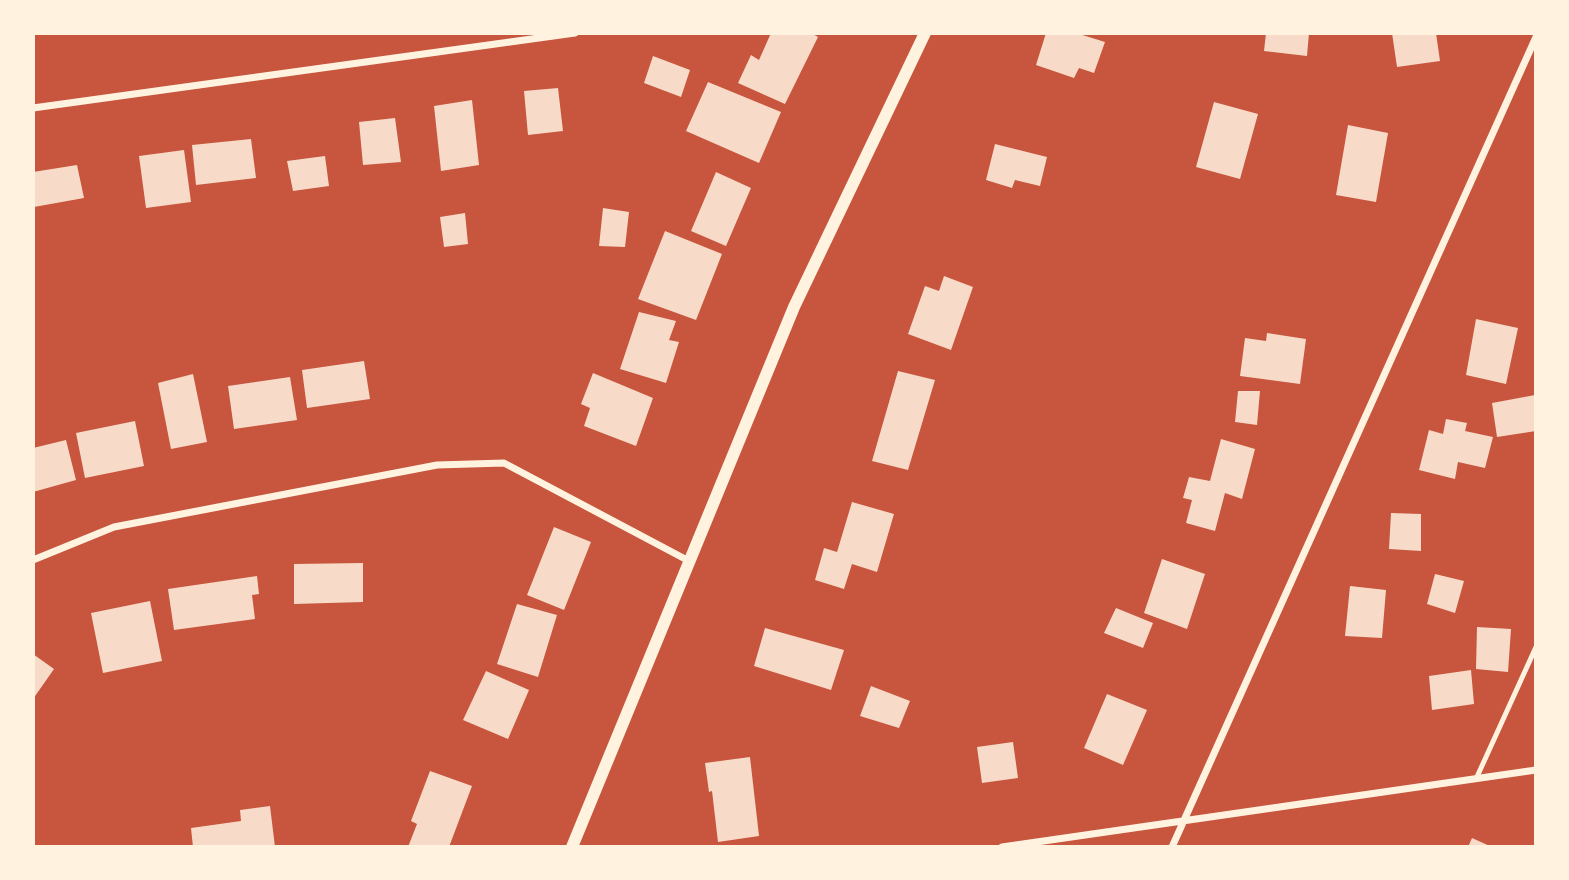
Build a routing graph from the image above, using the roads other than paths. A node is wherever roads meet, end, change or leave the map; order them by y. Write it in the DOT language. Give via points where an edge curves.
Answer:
graph roads {
  1 [pos="575,33"];
  2 [pos="925,33"];
  3 [pos="1536,37"];
  4 [pos="33,108"];
  5 [pos="33,560"];
  6 [pos="689,561"];
  7 [pos="1536,647"];
  8 [pos="1536,770"];
  9 [pos="1476,779"];
  10 [pos="1184,820"];
  11 [pos="572,847"];
  12 [pos="1002,847"];
  13 [pos="1172,847"];
  1 -- 4 [label="street"];
  2 -- 6 [label="street" via="794,307"];
  3 -- 10 [label="street"];
  5 -- 6 [label="street" via="114,527 437,465 504,463"];
  6 -- 11 [label="street"];
  7 -- 9 [label="lane"];
  8 -- 9 [label="street"];
  9 -- 10 [label="street"];
  10 -- 12 [label="street"];
  10 -- 13 [label="street"];
}
